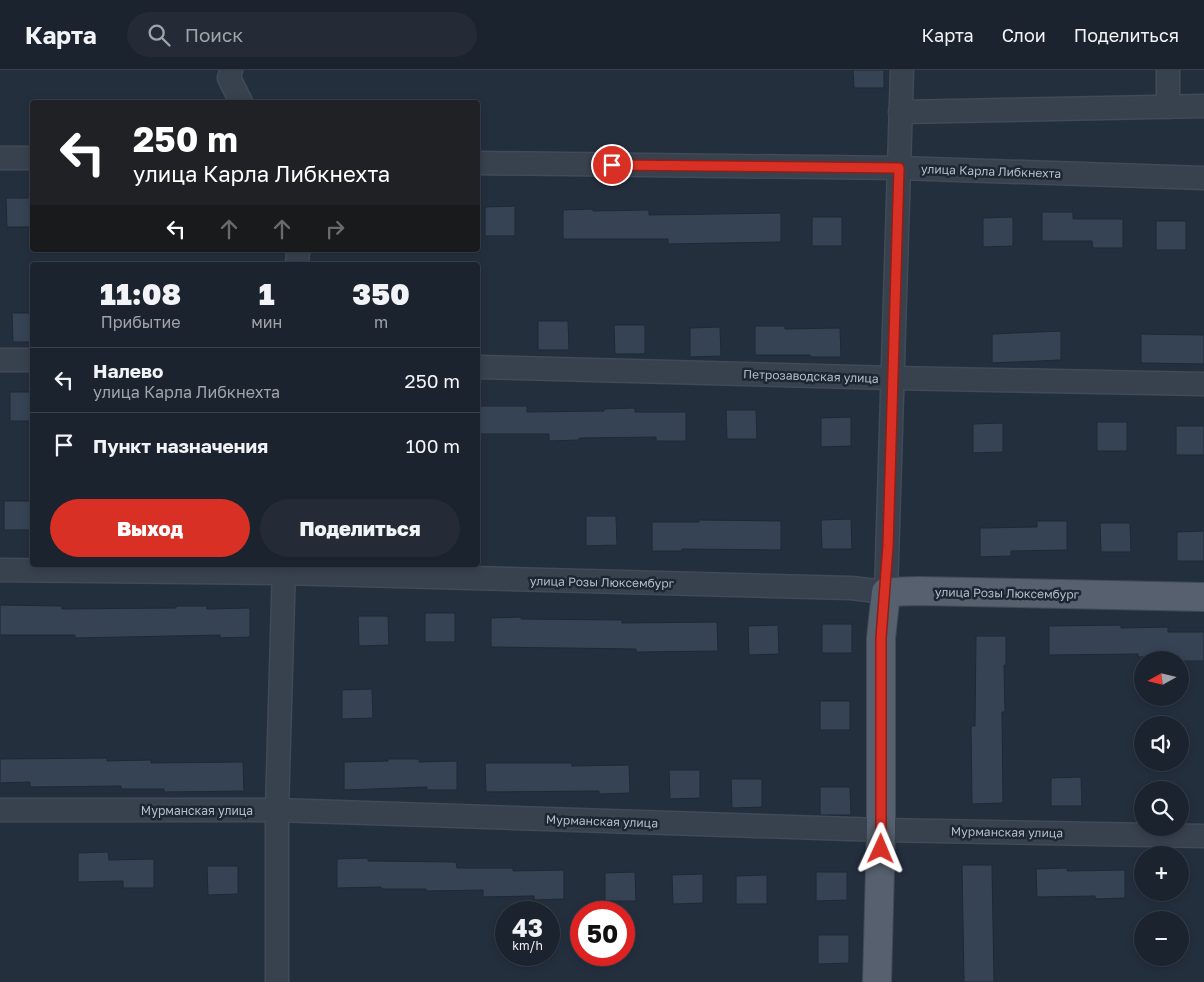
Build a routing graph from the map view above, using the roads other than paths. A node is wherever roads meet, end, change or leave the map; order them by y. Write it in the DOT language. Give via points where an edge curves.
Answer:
graph roads {
  1 [pos="231,70"];
  2 [pos="902,70"];
  3 [pos="1168,70"];
  4 [pos="239,100"];
  5 [pos="1204,106"];
  6 [pos="1168,107"];
  7 [pos="900,112"];
  8 [pos="0,158"];
  9 [pos="30,158"];
  10 [pos="480,163"];
  11 [pos="899,168"];
  12 [pos="1204,178"];
  13 [pos="0,360"];
  14 [pos="30,360"];
  15 [pos="480,366"];
  16 [pos="894,378"];
  17 [pos="1204,384"];
  18 [pos="283,569"];
  19 [pos="0,570"];
  20 [pos="886,592"];
  21 [pos="1204,598"];
  22 [pos="0,810"];
  23 [pos="277,810"];
  24 [pos="881,830"];
  25 [pos="1204,836"];
  26 [pos="277,982"];
  27 [pos="877,982"];
  1 -- 4 [label="street" via="229,78"];
  2 -- 7 [label="street"];
  3 -- 6 [label="street"];
  5 -- 6 [label="street"];
  6 -- 7 [label="street"];
  7 -- 11 [label="street"];
  8 -- 9 [label="street"];
  10 -- 11 [label="street, улица Карла Либкнехта"];
  11 -- 12 [label="street, улица Карла Либкнехта"];
  11 -- 16 [label="street"];
  13 -- 14 [label="street"];
  15 -- 16 [label="street, Петрозаводская улица"];
  16 -- 17 [label="street, Петрозаводская улица"];
  16 -- 20 [label="street"];
  18 -- 19 [label="street, улица Розы Люксембург"];
  18 -- 20 [label="street, улица Розы Люксембург" via="850,588"];
  18 -- 23 [label="street"];
  20 -- 21 [label="main road, улица Розы Люксембург"];
  20 -- 24 [label="main road" via="881,638"];
  22 -- 23 [label="street, Мурманская улица"];
  23 -- 24 [label="street, Мурманская улица"];
  23 -- 26 [label="street"];
  24 -- 25 [label="street, Мурманская улица"];
  24 -- 27 [label="main road"];
}
